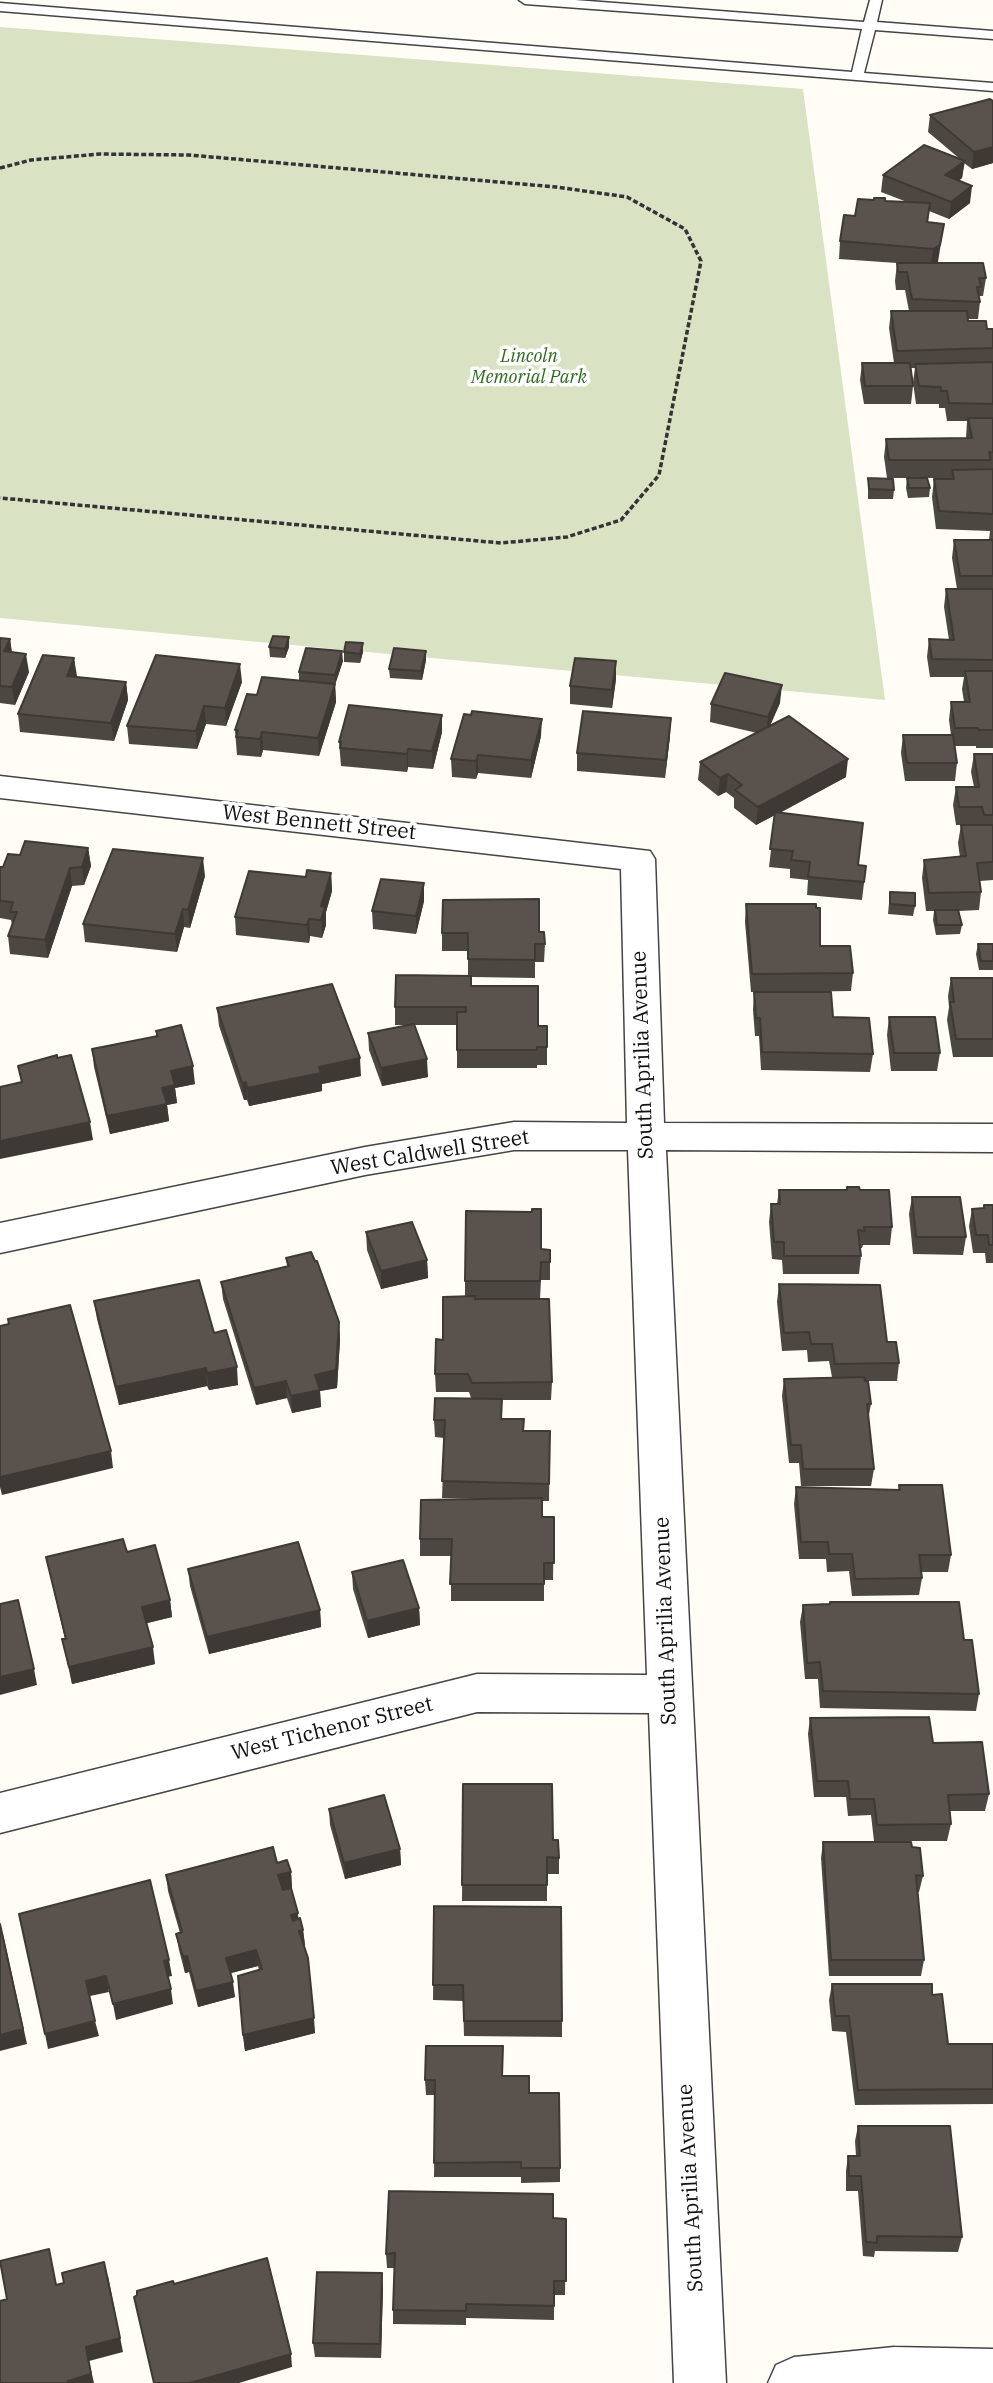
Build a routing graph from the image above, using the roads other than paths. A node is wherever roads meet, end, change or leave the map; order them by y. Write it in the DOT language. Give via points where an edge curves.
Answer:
graph roads {
  1 [pos="525,0"];
  2 [pos="876,0"];
  3 [pos="0,8"];
  4 [pos="871,26"];
  5 [pos="993,35"];
  6 [pos="856,76"];
  7 [pos="993,87"];
  8 [pos="0,787"];
  9 [pos="638,859"];
  10 [pos="646,1136"];
  11 [pos="993,1138"];
  12 [pos="0,1238"];
  13 [pos="669,1694"];
  14 [pos="0,1813"];
  15 [pos="993,2375"];
  16 [pos="700,2383"];
  17 [pos="794,2383"];
  1 -- 4 [label="lane"];
  2 -- 4 [label="lane"];
  3 -- 6 [label="lane"];
  4 -- 5 [label="lane"];
  4 -- 6 [label="lane"];
  6 -- 7 [label="lane"];
  8 -- 9 [label="street, West Bennett Street"];
  9 -- 10 [label="street, South Aprilia Avenue"];
  10 -- 11 [label="street, West Caldwell Street"];
  10 -- 12 [label="street, West Caldwell Street" via="514,1136 365,1161"];
  10 -- 13 [label="street, South Aprilia Avenue"];
  13 -- 14 [label="street, West Tichenor Street" via="477,1693"];
  13 -- 16 [label="street, South Aprilia Avenue"];
  15 -- 17 [label="street" via="894,2373"];
}
